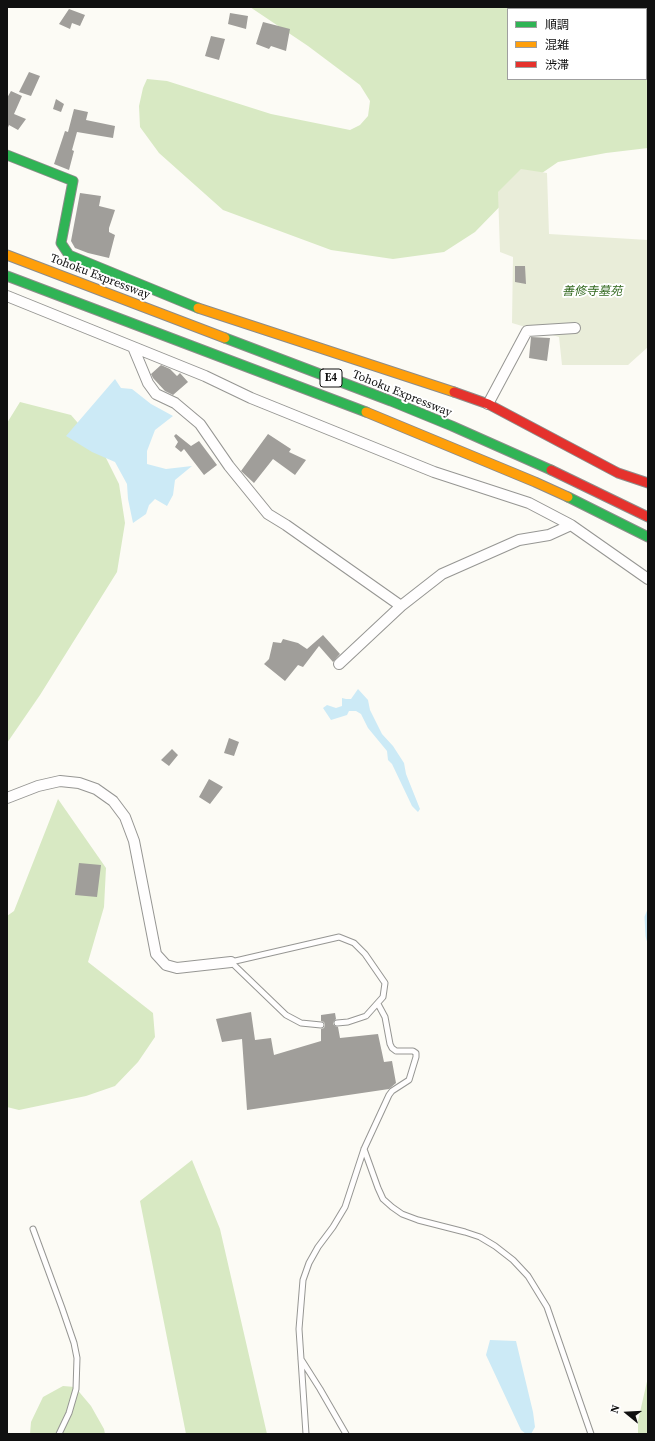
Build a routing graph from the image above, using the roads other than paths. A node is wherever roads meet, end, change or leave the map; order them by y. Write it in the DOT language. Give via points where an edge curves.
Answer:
graph roads {
  1 [pos="7,154"];
  2 [pos="7,255"];
  3 [pos="7,276"];
  4 [pos="7,296"];
  5 [pos="575,328"];
  6 [pos="133,347"];
  7 [pos="488,404"];
  8 [pos="648,483"];
  9 [pos="589,507"];
  10 [pos="648,517"];
  11 [pos="571,525"];
  12 [pos="648,537"];
  13 [pos="633,540"];
  14 [pos="648,579"];
  15 [pos="401,606"];
  16 [pos="339,664"];
  17 [pos="7,798"];
  18 [pos="230,962"];
  19 [pos="378,1004"];
  20 [pos="337,1023"];
  21 [pos="321,1024"];
  22 [pos="364,1150"];
  23 [pos="33,1229"];
  24 [pos="301,1359"];
  25 [pos="59,1434"];
  26 [pos="306,1434"];
  27 [pos="346,1434"];
  28 [pos="591,1434"];
  1 -- 7 [label="main road" via="73,181 61,242 69,256 194,306"];
  2 -- 10 [label="main road, Tohoku Expressway / E4" via="391,401 560,474"];
  3 -- 9 [label="main road, E4" via="383,418"];
  4 -- 6 [label="street"];
  5 -- 7 [label="street" via="527,331"];
  6 -- 11 [label="street" via="434,472 529,503"];
  6 -- 15 [label="street" via="148,384 156,394 175,403 200,424 229,466 268,514"];
  7 -- 8 [label="main road" via="618,473"];
  9 -- 12 [label="main road, E4"];
  9 -- 13 [label="main road" via="618,532"];
  11 -- 14 [label="street"];
  11 -- 15 [label="street" via="549,535 519,540 442,574"];
  15 -- 16 [label="street"];
  17 -- 18 [label="street" via="60,781 80,783 96,789 113,801 125,817 134,841 156,954 166,965 178,968"];
  18 -- 19 [label="lane" via="339,937 354,943 385,983 383,997"];
  18 -- 21 [label="lane" via="286,1015 301,1022"];
  19 -- 20 [label="lane" via="366,1016"];
  19 -- 22 [label="lane" via="385,1017 392,1048 396,1051 416,1053 416,1056 409,1080 389,1095"];
  22 -- 24 [label="lane" via="345,1207 308,1263 301,1297"];
  22 -- 28 [label="lane" via="383,1199 392,1207 418,1220 480,1237 513,1260 528,1276 547,1307"];
  23 -- 25 [label="lane" via="74,1343 77,1358 76,1389"];
  24 -- 26 [label="lane"];
  24 -- 27 [label="lane"];
}
